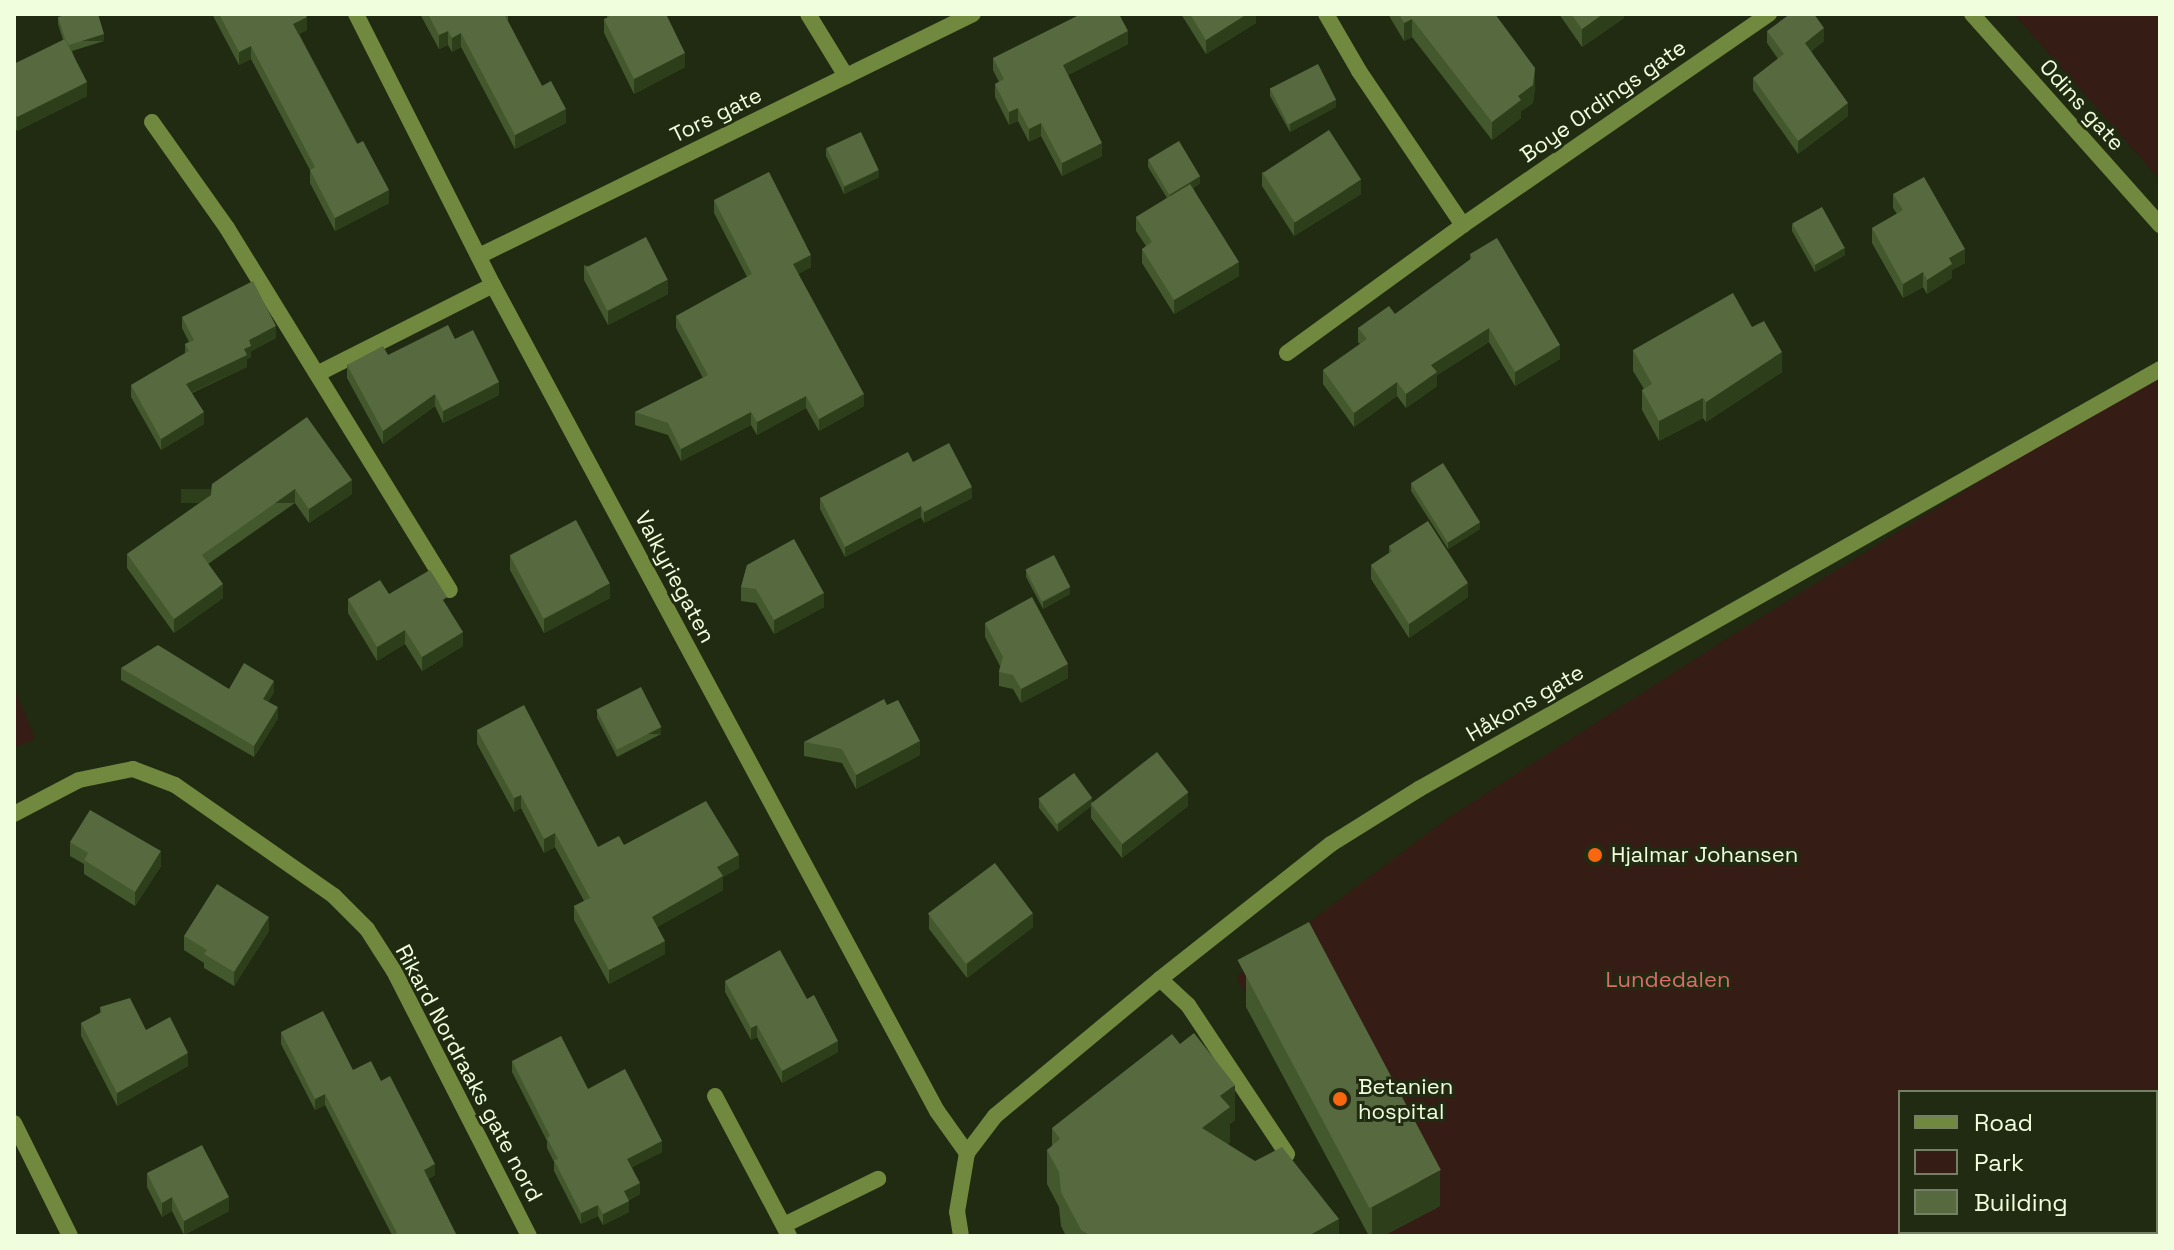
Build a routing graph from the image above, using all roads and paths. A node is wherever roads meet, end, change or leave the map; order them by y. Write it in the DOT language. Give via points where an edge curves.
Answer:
graph roads {
  1 [pos="356,14"];
  2 [pos="808,14"];
  3 [pos="973,14"];
  4 [pos="1326,14"];
  5 [pos="1769,14"];
  6 [pos="1972,14"];
  7 [pos="846,76"];
  8 [pos="152,122"];
  9 [pos="1463,225"];
  10 [pos="2160,225"];
  11 [pos="479,256"];
  12 [pos="493,285"];
  13 [pos="1287,353"];
  14 [pos="2160,369"];
  15 [pos="317,374"];
  16 [pos="450,590"];
  17 [pos="14,814"];
  18 [pos="1160,979"];
  19 [pos="715,1096"];
  20 [pos="14,1123"];
  21 [pos="967,1153"];
  22 [pos="1287,1154"];
  23 [pos="878,1179"];
  24 [pos="786,1231"];
  25 [pos="70,1236"];
  26 [pos="529,1236"];
  27 [pos="961,1236"];
  1 -- 11 [label="street, Valkyriegaten"];
  2 -- 7 [label="street"];
  3 -- 7 [label="street, Tors gate"];
  4 -- 9 [label="street"];
  5 -- 9 [label="street, Boye Ordings gate"];
  6 -- 10 [label="street, Odins gate"];
  7 -- 11 [label="street, Tors gate"];
  8 -- 15 [label="street" via="227,228"];
  9 -- 13 [label="street, Boye Ordings gate"];
  11 -- 12 [label="street, Valkyriegaten"];
  12 -- 15 [label="street"];
  12 -- 21 [label="street, Valkyriegaten" via="937,1111"];
  14 -- 18 [label="street, Håkons gate" via="1419,789 1331,844"];
  15 -- 16 [label="street"];
  17 -- 26 [label="street, Rikard Nordraaks gate nord" via="79,780 133,769 175,785 334,896 367,929 394,971"];
  18 -- 21 [label="street, Håkons gate" via="995,1116"];
  18 -- 22 [label="street" via="1188,1005"];
  19 -- 24 [label="street"];
  20 -- 25 [label="street"];
  21 -- 27 [label="street" via="957,1212"];
  23 -- 24 [label="street"];
}
